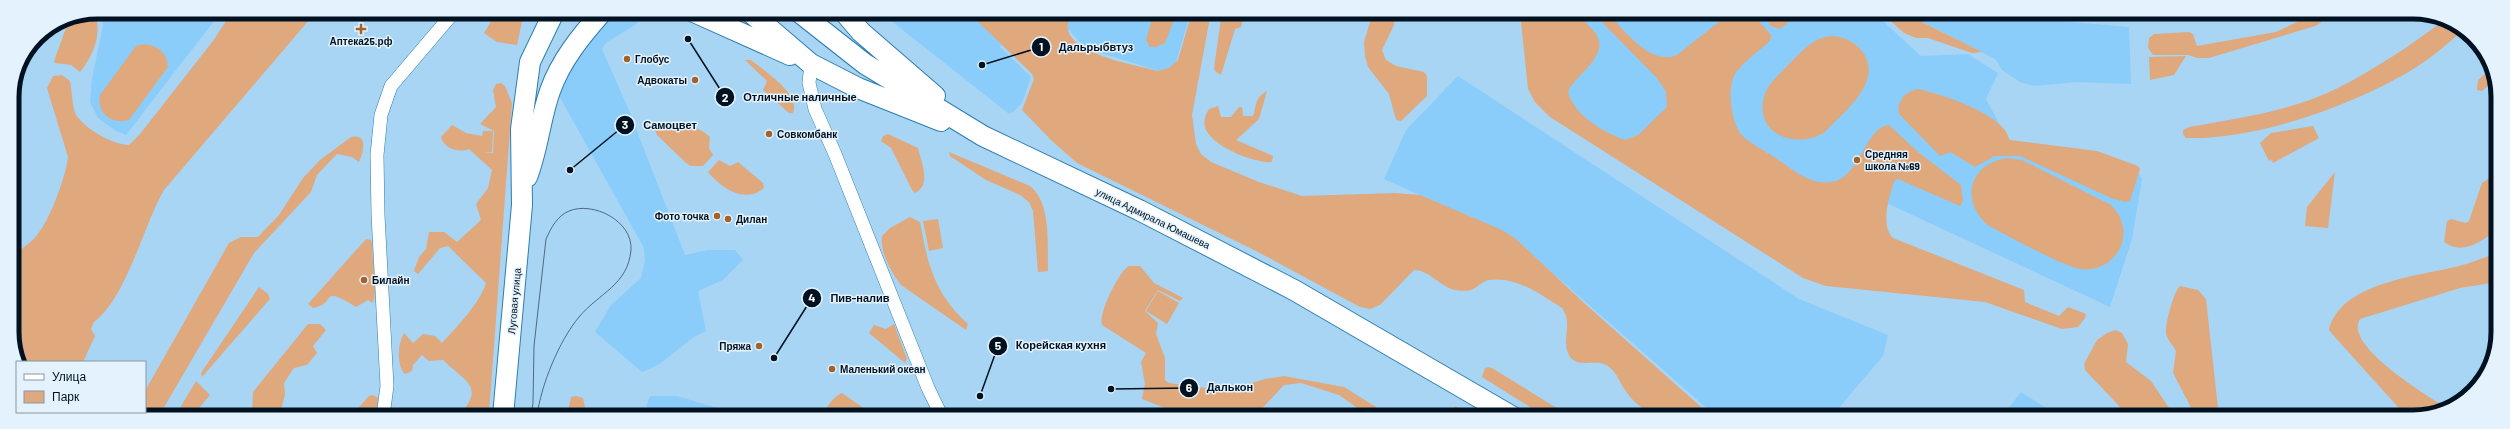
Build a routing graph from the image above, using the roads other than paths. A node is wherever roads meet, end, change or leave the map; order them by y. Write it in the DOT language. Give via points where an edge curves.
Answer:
graph roads {
  1 [pos="448,19"];
  2 [pos="551,19"];
  3 [pos="596,19"];
  4 [pos="710,19"];
  5 [pos="758,19"];
  6 [pos="808,19"];
  7 [pos="850,19"];
  8 [pos="811,64"];
  9 [pos="865,64"];
  10 [pos="983,136"];
  11 [pos="523,186"];
  12 [pos="384,410"];
  13 [pos="504,410"];
  14 [pos="939,410"];
  15 [pos="1501,410"];
  1 -- 12 [label="street" via="391,86 381,114 377,155 387,386"];
  2 -- 11 [label="main road, Луговая улица" via="530,62 521,129"];
  3 -- 11 [label="main road, Луговая улица" via="562,64 550,91 534,157"];
  4 -- 8 [label="main road"];
  5 -- 8 [label="main road"];
  6 -- 9 [label="main road, улица Адмирала Юмашева"];
  7 -- 10 [label="main road" via="860,32"];
  8 -- 9 [label="main road" via="853,80 860,78"];
  8 -- 10 [label="main road" via="858,88"];
  8 -- 14 [label="street" via="808,83 815,109"];
  9 -- 10 [label="main road, улица Адмирала Юмашева"];
  10 -- 15 [label="main road, улица Адмирала Юмашева" via="1139,210 1294,290"];
  11 -- 13 [label="main road, Луговая улица"];
}
